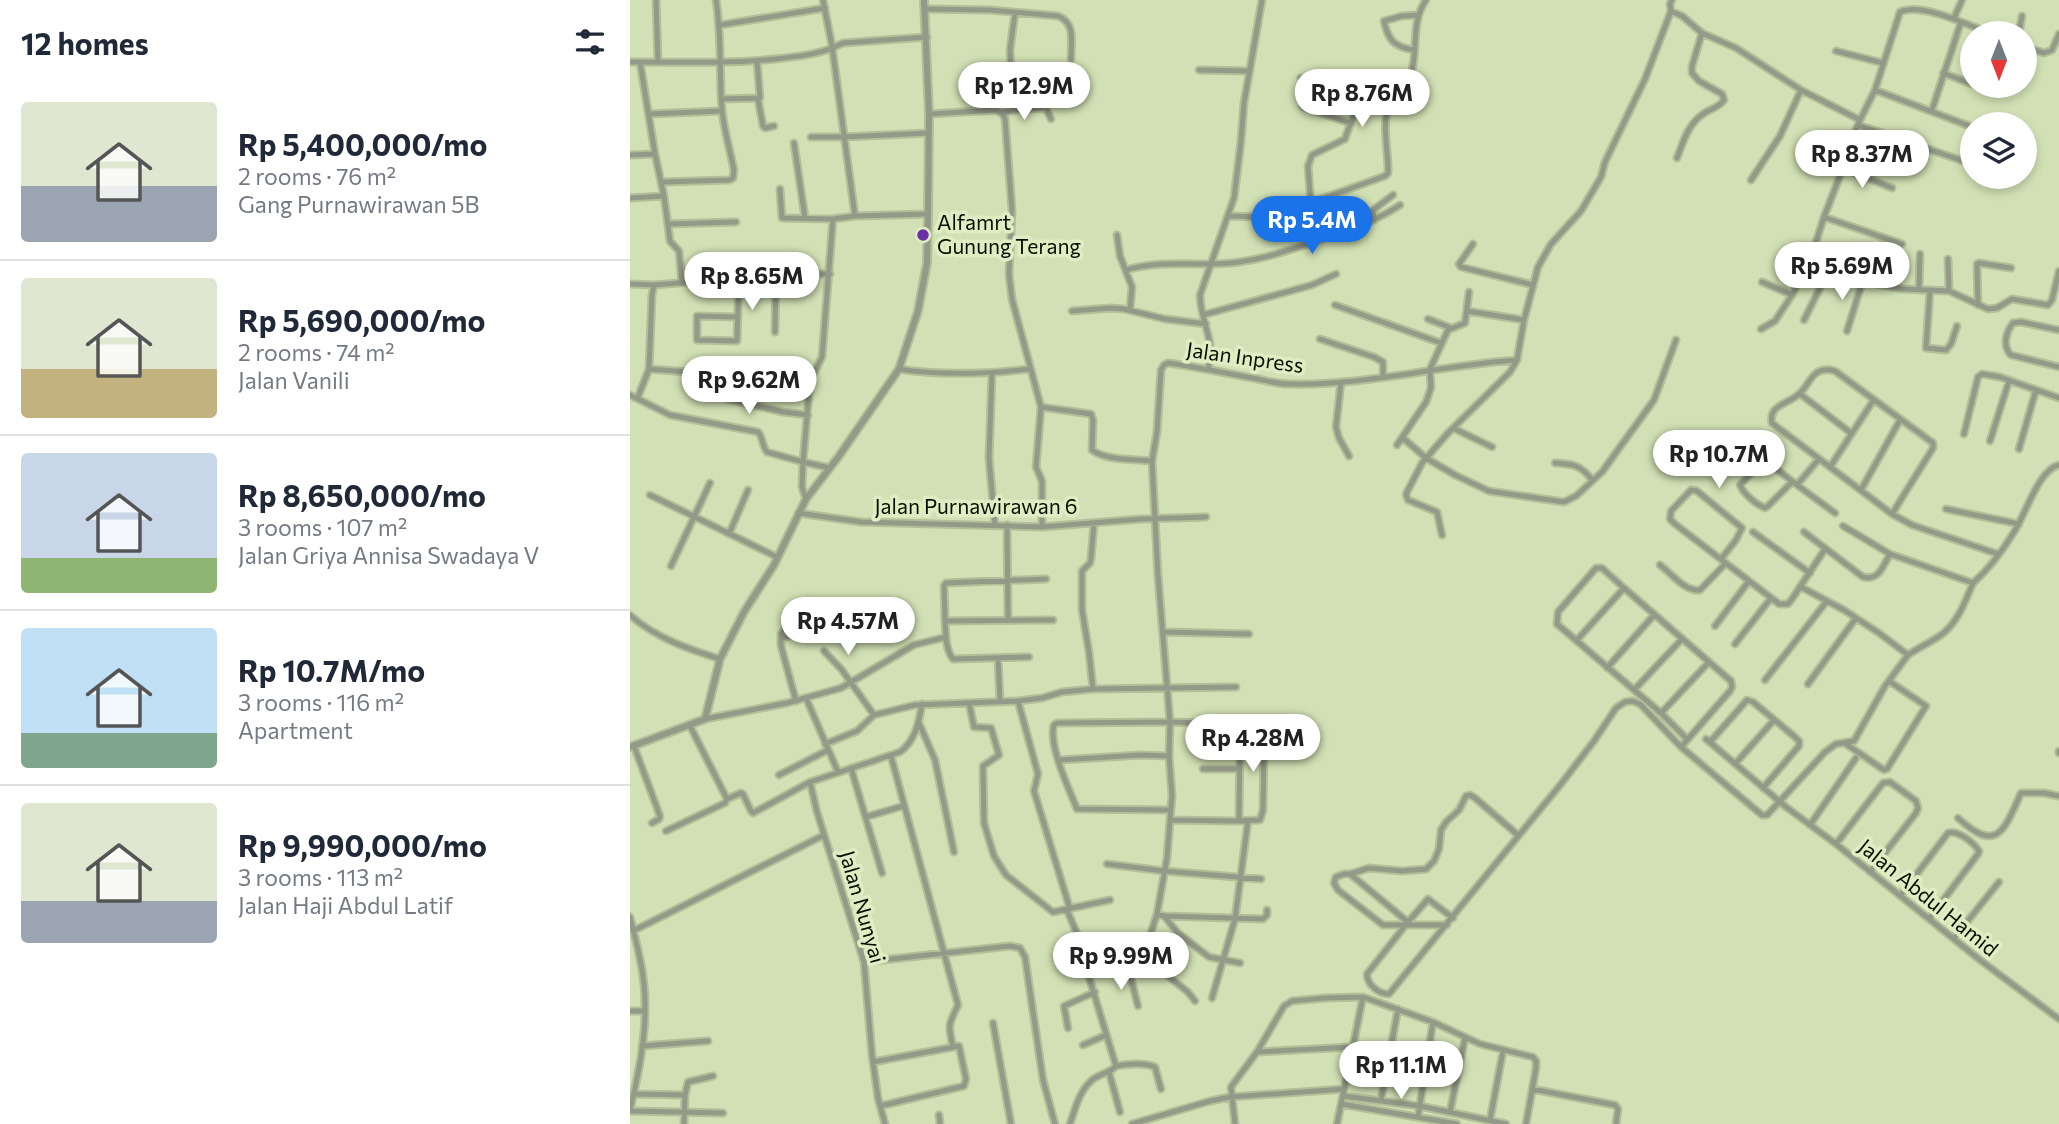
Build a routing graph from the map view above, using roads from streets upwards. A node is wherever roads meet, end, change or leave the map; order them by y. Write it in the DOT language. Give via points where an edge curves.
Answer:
graph roads {
  1 [pos="656,0"];
  2 [pos="716,0"];
  3 [pos="823,0"];
  4 [pos="924,0"];
  5 [pos="1262,0"];
  6 [pos="1426,0"];
  7 [pos="1672,0"];
  8 [pos="1962,0"];
  9 [pos="825,8"];
  10 [pos="925,9"];
  11 [pos="1671,11"];
  12 [pos="1015,13"];
  13 [pos="1418,15"];
  14 [pos="2022,16"];
  15 [pos="1954,18"];
  16 [pos="1960,21"];
  17 [pos="2021,21"];
  18 [pos="720,25"];
  19 [pos="1960,25"];
  20 [pos="1702,33"];
  21 [pos="2059,34"];
  22 [pos="927,37"];
  23 [pos="833,50"];
  24 [pos="1414,50"];
  25 [pos="1836,51"];
  26 [pos="2037,51"];
  27 [pos="1071,59"];
  28 [pos="757,61"];
  29 [pos="630,62"];
  30 [pos="640,62"];
  31 [pos="658,62"];
  32 [pos="720,63"];
  33 [pos="1883,63"];
  34 [pos="1199,70"];
  35 [pos="1250,71"];
  36 [pos="1943,73"];
  37 [pos="1301,78"];
  38 [pos="1960,79"];
  39 [pos="1309,80"];
  40 [pos="1801,90"];
  41 [pos="1875,90"];
  42 [pos="722,99"];
  43 [pos="758,99"];
  44 [pos="1013,110"];
  45 [pos="1932,110"];
  46 [pos="722,111"];
  47 [pos="1002,113"];
  48 [pos="649,114"];
  49 [pos="929,114"];
  50 [pos="1051,119"];
  51 [pos="1859,122"];
  52 [pos="1960,122"];
  53 [pos="1350,123"];
  54 [pos="774,126"];
  55 [pos="929,133"];
  56 [pos="811,137"];
  57 [pos="844,137"];
  58 [pos="794,144"];
  59 [pos="655,154"];
  60 [pos="630,155"];
  61 [pos="1677,158"];
  62 [pos="1960,160"];
  63 [pos="1843,168"];
  64 [pos="1751,180"];
  65 [pos="662,182"];
  66 [pos="1892,188"];
  67 [pos="779,189"];
  68 [pos="1393,195"];
  69 [pos="664,196"];
  70 [pos="630,198"];
  71 [pos="1310,203"];
  72 [pos="1400,205"];
  73 [pos="928,214"];
  74 [pos="855,216"];
  75 [pos="1228,216"];
  76 [pos="1824,217"];
  77 [pos="806,218"];
  78 [pos="833,219"];
  79 [pos="1312,219"];
  80 [pos="1374,220"];
  81 [pos="736,222"];
  82 [pos="668,224"];
  83 [pos="1116,235"];
  84 [pos="1322,239"];
  85 [pos="1472,244"];
  86 [pos="1902,244"];
  87 [pos="1920,254"];
  88 [pos="1948,259"];
  89 [pos="1210,264"];
  90 [pos="1809,264"];
  91 [pos="2011,268"];
  92 [pos="1126,270"];
  93 [pos="1829,270"];
  94 [pos="2059,271"];
  95 [pos="830,274"];
  96 [pos="1336,274"];
  97 [pos="776,275"];
  98 [pos="739,278"];
  99 [pos="1863,280"];
  100 [pos="682,282"];
  101 [pos="1762,282"];
  102 [pos="630,284"];
  103 [pos="654,285"];
  104 [pos="1533,285"];
  105 [pos="1919,290"];
  106 [pos="1930,290"];
  107 [pos="1949,291"];
  108 [pos="1469,292"];
  109 [pos="1792,296"];
  110 [pos="1335,306"];
  111 [pos="1978,306"];
  112 [pos="1130,310"];
  113 [pos="1072,311"];
  114 [pos="1467,311"];
  115 [pos="1203,315"];
  116 [pos="738,317"];
  117 [pos="1428,319"];
  118 [pos="1524,320"];
  119 [pos="1804,320"];
  120 [pos="1206,324"];
  121 [pos="1957,326"];
  122 [pos="1451,328"];
  123 [pos="1761,330"];
  124 [pos="2059,330"];
  125 [pos="1847,331"];
  126 [pos="775,332"];
  127 [pos="1320,339"];
  128 [pos="1676,340"];
  129 [pos="1441,343"];
  130 [pos="1517,360"];
  131 [pos="2059,367"];
  132 [pos="649,369"];
  133 [pos="900,369"];
  134 [pos="1030,369"];
  135 [pos="1208,369"];
  136 [pos="1430,369"];
  137 [pos="992,373"];
  138 [pos="714,374"];
  139 [pos="1382,377"];
  140 [pos="2009,381"];
  141 [pos="1341,382"];
  142 [pos="2036,390"];
  143 [pos="630,394"];
  144 [pos="1800,394"];
  145 [pos="638,397"];
  146 [pos="727,398"];
  147 [pos="2059,398"];
  148 [pos="1873,401"];
  149 [pos="1041,407"];
  150 [pos="808,415"];
  151 [pos="1900,420"];
  152 [pos="1452,428"];
  153 [pos="1851,433"];
  154 [pos="1964,434"];
  155 [pos="1403,438"];
  156 [pos="1990,441"];
  157 [pos="1397,445"];
  158 [pos="1492,447"];
  159 [pos="2019,449"];
  160 [pos="1752,450"];
  161 [pos="1349,456"];
  162 [pos="1426,458"];
  163 [pos="1764,460"];
  164 [pos="1818,460"];
  165 [pos="1152,461"];
  166 [pos="803,462"];
  167 [pos="1555,463"];
  168 [pos="2059,465"];
  169 [pos="1830,467"];
  170 [pos="830,468"];
  171 [pos="1592,480"];
  172 [pos="710,483"];
  173 [pos="1794,484"];
  174 [pos="748,490"];
  175 [pos="1861,490"];
  176 [pos="650,495"];
  177 [pos="806,499"];
  178 [pos="1946,509"];
  179 [pos="798,513"];
  180 [pos="1835,513"];
  181 [pos="1892,514"];
  182 [pos="694,517"];
  183 [pos="1206,517"];
  184 [pos="1154,519"];
  185 [pos="1094,523"];
  186 [pos="2018,524"];
  187 [pos="995,525"];
  188 [pos="1007,525"];
  189 [pos="1843,526"];
  190 [pos="1042,527"];
  191 [pos="1753,532"];
  192 [pos="1804,532"];
  193 [pos="729,534"];
  194 [pos="1442,536"];
  195 [pos="1825,549"];
  196 [pos="1890,554"];
  197 [pos="1998,554"];
  198 [pos="777,557"];
  199 [pos="1723,561"];
  200 [pos="1660,565"];
  201 [pos="671,566"];
  202 [pos="1810,573"];
  203 [pos="1046,579"];
  204 [pos="1008,581"];
  205 [pos="1749,581"];
  206 [pos="1973,583"];
  207 [pos="1801,587"];
  208 [pos="1624,588"];
  209 [pos="1771,598"];
  210 [pos="1827,601"];
  211 [pos="806,606"];
  212 [pos="630,615"];
  213 [pos="797,615"];
  214 [pos="1654,615"];
  215 [pos="1856,618"];
  216 [pos="1008,620"];
  217 [pos="1053,620"];
  218 [pos="945,621"];
  219 [pos="1714,626"];
  220 [pos="1163,632"];
  221 [pos="1249,634"];
  222 [pos="946,637"];
  223 [pos="781,638"];
  224 [pos="1682,639"];
  225 [pos="1577,640"];
  226 [pos="1735,644"];
  227 [pos="824,651"];
  228 [pos="1908,655"];
  229 [pos="1029,657"];
  230 [pos="998,658"];
  231 [pos="720,659"];
  232 [pos="1709,662"];
  233 [pos="1606,668"];
  234 [pos="1765,680"];
  235 [pos="1889,681"];
  236 [pos="851,682"];
  237 [pos="1808,684"];
  238 [pos="1166,687"];
  239 [pos="1236,687"];
  240 [pos="1093,689"];
  241 [pos="1634,690"];
  242 [pos="806,698"];
  243 [pos="796,701"];
  244 [pos="1000,701"];
  245 [pos="1018,701"];
  246 [pos="969,703"];
  247 [pos="922,704"];
  248 [pos="1661,713"];
  249 [pos="874,715"];
  250 [pos="705,719"];
  251 [pos="1774,720"];
  252 [pos="1170,722"];
  253 [pos="919,723"];
  254 [pos="690,726"];
  255 [pos="1687,739"];
  256 [pos="1845,743"];
  257 [pos="825,744"];
  258 [pos="1240,745"];
  259 [pos="632,747"];
  260 [pos="1681,747"];
  261 [pos="828,750"];
  262 [pos="891,756"];
  263 [pos="1169,756"];
  264 [pos="1856,758"];
  265 [pos="1059,760"];
  266 [pos="1735,764"];
  267 [pos="852,768"];
  268 [pos="1203,769"];
  269 [pos="1240,769"];
  270 [pos="838,772"];
  271 [pos="779,775"];
  272 [pos="810,782"];
  273 [pos="1763,788"];
  274 [pos="2059,796"];
  275 [pos="727,800"];
  276 [pos="1778,801"];
  277 [pos="903,806"];
  278 [pos="1171,810"];
  279 [pos="866,817"];
  280 [pos="1958,818"];
  281 [pos="1171,820"];
  282 [pos="1239,821"];
  283 [pos="1248,821"];
  284 [pos="652,823"];
  285 [pos="1810,825"];
  286 [pos="666,831"];
  287 [pos="824,835"];
  288 [pos="1518,835"];
  289 [pos="1836,844"];
  290 [pos="954,852"];
  291 [pos="1107,864"];
  292 [pos="1164,871"];
  293 [pos="1870,872"];
  294 [pos="882,873"];
  295 [pos="1350,874"];
  296 [pos="1241,878"];
  297 [pos="1261,879"];
  298 [pos="1999,882"];
  299 [pos="1900,896"];
  300 [pos="1110,900"];
  301 [pos="1069,909"];
  302 [pos="1267,910"];
  303 [pos="1157,914"];
  304 [pos="1164,916"];
  305 [pos="630,917"];
  306 [pos="1452,918"];
  307 [pos="1235,919"];
  308 [pos="1929,919"];
  309 [pos="1406,924"];
  310 [pos="1447,925"];
  311 [pos="634,931"];
  312 [pos="1954,938"];
  313 [pos="944,954"];
  314 [pos="1144,957"];
  315 [pos="1224,958"];
  316 [pos="864,962"];
  317 [pos="1240,963"];
  318 [pos="1129,971"];
  319 [pos="1088,974"];
  320 [pos="1095,992"];
  321 [pos="1363,997"];
  322 [pos="1212,998"];
  323 [pos="1195,1001"];
  324 [pos="1138,1006"];
  325 [pos="1398,1009"];
  326 [pos="630,1011"];
  327 [pos="645,1011"];
  328 [pos="2059,1019"];
  329 [pos="993,1023"];
  330 [pos="1433,1023"];
  331 [pos="1068,1028"];
  332 [pos="1106,1035"];
  333 [pos="1465,1038"];
  334 [pos="708,1041"];
  335 [pos="1083,1045"];
  336 [pos="953,1047"];
  337 [pos="1352,1047"];
  338 [pos="641,1049"];
  339 [pos="1503,1051"];
  340 [pos="1256,1052"];
  341 [pos="630,1053"];
  342 [pos="873,1062"];
  343 [pos="1116,1066"];
  344 [pos="1109,1072"];
  345 [pos="713,1076"];
  346 [pos="1161,1089"];
  347 [pos="1532,1089"];
  348 [pos="1343,1093"];
  349 [pos="634,1094"];
  350 [pos="685,1095"];
  351 [pos="1230,1097"];
  352 [pos="1381,1100"];
  353 [pos="1341,1104"];
  354 [pos="880,1106"];
  355 [pos="1420,1106"];
  356 [pos="630,1111"];
  357 [pos="1120,1112"];
  358 [pos="1450,1112"];
  359 [pos="684,1113"];
  360 [pos="723,1113"];
  361 [pos="939,1115"];
  362 [pos="1418,1117"];
  363 [pos="1490,1120"];
  364 [pos="684,1124"];
  365 [pos="885,1124"];
  366 [pos="940,1124"];
  367 [pos="1012,1124"];
  368 [pos="1055,1124"];
  369 [pos="1070,1124"];
  370 [pos="1132,1124"];
  371 [pos="1235,1124"];
  372 [pos="1337,1124"];
  373 [pos="1457,1124"];
  374 [pos="1504,1124"];
  375 [pos="1526,1124"];
  376 [pos="1616,1124"];
  1 -- 31 [label="street"];
  2 -- 18 [label="street"];
  3 -- 9 [label="street"];
  4 -- 10 [label="street"];
  5 -- 35 [label="street"];
  6 -- 13 [label="street"];
  7 -- 11 [label="street"];
  8 -- 15 [label="street"];
  9 -- 18 [label="street"];
  9 -- 23 [label="street"];
  10 -- 12 [label="street"];
  10 -- 22 [label="street"];
  11 -- 20 [label="street"];
  11 -- 104 [label="street" via="1601,177 1581,211 1551,244"];
  12 -- 27 [label="street" via="1066,19"];
  12 -- 44 [label="street" via="1010,50"];
  13 -- 24 [label="street"];
  13 -- 24 [label="street" via="1384,21 1388,37 1402,48"];
  14 -- 17 [label="street"];
  15 -- 16 [label="street"];
  15 -- 33 [label="street" via="1915,9 1900,12"];
  18 -- 32 [label="street"];
  19 -- 36 [label="street"];
  20 -- 40 [label="street" via="1736,48"];
  20 -- 61 [label="street" via="1692,73 1724,100 1695,120"];
  21 -- 26 [label="street" via="2052,50"];
  22 -- 23 [label="street" via="843,43"];
  22 -- 49 [label="street"];
  23 -- 28 [label="street"];
  23 -- 57 [label="street"];
  24 -- 71 [label="street" via="1410,78 1387,111 1388,173"];
  25 -- 33 [label="street"];
  28 -- 32 [label="street"];
  28 -- 43 [label="street"];
  29 -- 30 [label="street"];
  30 -- 31 [label="street"];
  30 -- 48 [label="street"];
  31 -- 32 [label="street"];
  32 -- 42 [label="street"];
  33 -- 41 [label="street"];
  34 -- 35 [label="street"];
  35 -- 75 [label="street"];
  36 -- 38 [label="street"];
  36 -- 45 [label="street"];
  37 -- 39 [label="street"];
  39 -- 53 [label="street" via="1303,107"];
  39 -- 53 [label="street" via="1355,94"];
  40 -- 51 [label="street"];
  40 -- 64 [label="street" via="1780,136"];
  41 -- 45 [label="street"];
  41 -- 51 [label="street"];
  42 -- 43 [label="street"];
  42 -- 46 [label="street"];
  43 -- 54 [label="street" via="763,126"];
  44 -- 47 [label="street"];
  44 -- 50 [label="street" via="1046,108"];
  45 -- 52 [label="street"];
  46 -- 48 [label="street"];
  46 -- 65 [label="street" via="733,178"];
  47 -- 49 [label="street"];
  47 -- 134 [label="street" via="1012,190 1009,274"];
  48 -- 59 [label="street"];
  49 -- 55 [label="street"];
  51 -- 62 [label="street"];
  51 -- 63 [label="street"];
  53 -- 71 [label="street" via="1345,139 1310,159"];
  55 -- 57 [label="street"];
  55 -- 73 [label="street"];
  56 -- 57 [label="street"];
  57 -- 74 [label="street"];
  58 -- 77 [label="street"];
  59 -- 60 [label="street"];
  59 -- 65 [label="street"];
  63 -- 66 [label="street"];
  63 -- 76 [label="street"];
  65 -- 69 [label="street"];
  67 -- 77 [label="street" via="782,218"];
  68 -- 80 [label="street" via="1373,210"];
  69 -- 70 [label="street"];
  69 -- 82 [label="street"];
  71 -- 79 [label="street"];
  72 -- 80 [label="street"];
  73 -- 74 [label="street"];
  73 -- 133 [label="street" via="918,311"];
  74 -- 78 [label="street"];
  75 -- 79 [label="street"];
  75 -- 89 [label="street"];
  76 -- 86 [label="street"];
  76 -- 90 [label="street"];
  77 -- 78 [label="street"];
  78 -- 95 [label="street"];
  79 -- 84 [label="street"];
  80 -- 84 [label="street"];
  81 -- 82 [label="street"];
  82 -- 100 [label="street" via="670,241 679,251"];
  83 -- 92 [label="street"];
  84 -- 89 [label="street" via="1255,261"];
  85 -- 104 [label="street" via="1461,267"];
  87 -- 105 [label="street"];
  88 -- 107 [label="street"];
  89 -- 92 [label="street"];
  89 -- 115 [label="street" via="1200,295"];
  90 -- 93 [label="street"];
  90 -- 109 [label="street"];
  91 -- 111 [label="street" via="1977,264"];
  92 -- 112 [label="street" via="1132,287"];
  93 -- 99 [label="street"];
  93 -- 119 [label="street"];
  94 -- 111 [label="street" via="2048,305 2012,299 1993,309"];
  95 -- 97 [label="street"];
  95 -- 150 [label="street" via="822,357 810,381"];
  96 -- 115 [label="street"];
  97 -- 98 [label="street"];
  97 -- 126 [label="street"];
  98 -- 100 [label="street"];
  98 -- 116 [label="street"];
  99 -- 105 [label="street"];
  99 -- 125 [label="street"];
  100 -- 103 [label="street"];
  101 -- 109 [label="street"];
  102 -- 103 [label="street"];
  103 -- 132 [label="street"];
  104 -- 118 [label="street"];
  105 -- 106 [label="street"];
  106 -- 107 [label="street"];
  106 -- 121 [label="street" via="1926,348 1947,350"];
  107 -- 111 [label="street"];
  108 -- 114 [label="street"];
  109 -- 123 [label="street" via="1774,321"];
  110 -- 129 [label="street"];
  112 -- 113 [label="street"];
  112 -- 120 [label="street"];
  114 -- 118 [label="street"];
  114 -- 122 [label="street" via="1464,325"];
  115 -- 120 [label="street"];
  116 -- 116 [label="street" via="698,316 697,340 737,341"];
  117 -- 122 [label="street"];
  118 -- 130 [label="street"];
  120 -- 135 [label="street" via="1211,342"];
  122 -- 129 [label="street"];
  124 -- 131 [label="street" via="2013,323 2005,346 2011,355"];
  127 -- 139 [label="street" via="1374,357 1382,362"];
  128 -- 171 [label="street" via="1654,400"];
  129 -- 136 [label="street"];
  130 -- 136 [label="street, Jalan Inpress"];
  130 -- 152 [label="street"];
  132 -- 138 [label="street"];
  132 -- 145 [label="street"];
  133 -- 137 [label="street"];
  133 -- 170 [label="street"];
  134 -- 137 [label="street"];
  134 -- 149 [label="street"];
  135 -- 141 [label="street, Jalan Inpress" via="1286,384"];
  135 -- 165 [label="street, Jalan Inpress" via="1164,365"];
  136 -- 139 [label="street, Jalan Inpress"];
  136 -- 155 [label="street" via="1426,402"];
  137 -- 187 [label="street" via="989,458"];
  139 -- 141 [label="street, Jalan Inpress"];
  140 -- 142 [label="street"];
  140 -- 154 [label="street" via="1980,375"];
  140 -- 156 [label="street"];
  141 -- 161 [label="street" via="1336,427"];
  142 -- 147 [label="street"];
  142 -- 159 [label="street"];
  143 -- 145 [label="street"];
  144 -- 148 [label="street" via="1813,375 1831,369"];
  144 -- 153 [label="street"];
  144 -- 164 [label="street" via="1776,408 1772,424"];
  145 -- 166 [label="street" via="670,415 758,432 767,453"];
  146 -- 150 [label="street"];
  148 -- 151 [label="street"];
  148 -- 153 [label="street"];
  149 -- 165 [label="street" via="1091,414 1094,453"];
  149 -- 190 [label="street" via="1036,467 1042,481"];
  150 -- 166 [label="street"];
  151 -- 175 [label="street"];
  151 -- 181 [label="street" via="1933,445"];
  152 -- 158 [label="street"];
  152 -- 162 [label="street"];
  153 -- 169 [label="street"];
  155 -- 157 [label="street"];
  155 -- 162 [label="street"];
  160 -- 163 [label="street"];
  162 -- 171 [label="street" via="1489,491 1536,499 1564,502"];
  162 -- 194 [label="street" via="1406,496 1437,512"];
  163 -- 173 [label="street"];
  163 -- 173 [label="street" via="1740,485 1760,506 1768,506"];
  164 -- 169 [label="street"];
  164 -- 173 [label="street"];
  165 -- 184 [label="street, Jalan Inpress"];
  166 -- 170 [label="street"];
  166 -- 177 [label="street"];
  167 -- 171 [label="street" via="1583,468"];
  168 -- 186 [label="street" via="2050,468"];
  169 -- 175 [label="street"];
  170 -- 177 [label="street"];
  172 -- 182 [label="street"];
  173 -- 180 [label="street"];
  174 -- 193 [label="street"];
  175 -- 181 [label="street"];
  176 -- 182 [label="street"];
  177 -- 179 [label="street"];
  178 -- 186 [label="street"];
  179 -- 187 [label="street, Jalan Purnawirawan 6" via="861,522"];
  179 -- 198 [label="street"];
  181 -- 197 [label="street"];
  182 -- 193 [label="street"];
  182 -- 201 [label="street"];
  183 -- 184 [label="street, Jalan Purnawirawan 6"];
  184 -- 185 [label="street, Jalan Purnawirawan 6"];
  184 -- 220 [label="street, Jalan Inpress"];
  185 -- 190 [label="street, Jalan Purnawirawan 6"];
  185 -- 240 [label="street" via="1091,559 1082,571 1082,610"];
  186 -- 197 [label="street"];
  187 -- 188 [label="street, Jalan Purnawirawan 6"];
  188 -- 190 [label="street, Jalan Purnawirawan 6"];
  188 -- 204 [label="street"];
  189 -- 196 [label="street"];
  191 -- 202 [label="street"];
  192 -- 195 [label="street"];
  193 -- 198 [label="street"];
  195 -- 196 [label="street" via="1868,578 1879,574"];
  195 -- 202 [label="street"];
  196 -- 206 [label="street"];
  197 -- 206 [label="street"];
  198 -- 231 [label="street"];
  199 -- 199 [label="street" via="1670,519 1671,511 1691,490 1742,528"];
  199 -- 200 [label="street" via="1695,591"];
  199 -- 205 [label="street"];
  202 -- 207 [label="street"];
  203 -- 204 [label="street"];
  204 -- 216 [label="street"];
  204 -- 218 [label="street" via="946,583"];
  205 -- 209 [label="street"];
  205 -- 219 [label="street"];
  206 -- 228 [label="street" via="1950,627"];
  207 -- 209 [label="street" via="1788,604"];
  207 -- 210 [label="street"];
  208 -- 214 [label="street"];
  208 -- 225 [label="street"];
  208 -- 225 [label="street" via="1602,568 1593,571 1556,617 1557,624"];
  209 -- 226 [label="street"];
  210 -- 215 [label="street"];
  210 -- 234 [label="street"];
  211 -- 213 [label="street"];
  212 -- 231 [label="street" via="660,637"];
  213 -- 223 [label="street"];
  213 -- 223 [label="street" via="813,628"];
  214 -- 224 [label="street"];
  214 -- 233 [label="street"];
  215 -- 228 [label="street"];
  215 -- 237 [label="street"];
  216 -- 217 [label="street"];
  216 -- 218 [label="street"];
  218 -- 222 [label="street"];
  220 -- 221 [label="street"];
  220 -- 238 [label="street, Jalan Inpress"];
  222 -- 230 [label="street" via="953,659"];
  222 -- 236 [label="street" via="914,645"];
  223 -- 243 [label="street"];
  224 -- 232 [label="street"];
  224 -- 241 [label="street"];
  225 -- 233 [label="street"];
  227 -- 236 [label="street"];
  228 -- 235 [label="street"];
  229 -- 230 [label="street"];
  230 -- 244 [label="street"];
  231 -- 250 [label="street"];
  232 -- 248 [label="street"];
  232 -- 255 [label="street" via="1732,687"];
  233 -- 241 [label="street"];
  235 -- 256 [label="street" via="1857,738"];
  235 -- 256 [label="street" via="1926,706 1887,769"];
  236 -- 242 [label="street"];
  236 -- 249 [label="street"];
  238 -- 239 [label="street"];
  238 -- 240 [label="street"];
  238 -- 252 [label="street, Jalan Inpress"];
  240 -- 245 [label="street"];
  241 -- 248 [label="street"];
  242 -- 243 [label="street"];
  242 -- 257 [label="street"];
  243 -- 250 [label="street"];
  244 -- 245 [label="street"];
  244 -- 246 [label="street"];
  245 -- 301 [label="street" via="1038,772 1034,791"];
  246 -- 247 [label="street"];
  246 -- 301 [label="street" via="974,727 991,729 999,756 986,762 982,771 984,823 994,856 1006,875 1048,910"];
  247 -- 249 [label="street"];
  247 -- 253 [label="street"];
  248 -- 255 [label="street"];
  249 -- 257 [label="street" via="857,731"];
  250 -- 254 [label="street"];
  251 -- 266 [label="street"];
  251 -- 266 [label="street, Jalan Abdul Hamid" via="1747,700 1708,741"];
  251 -- 273 [label="street" via="1800,744"];
  252 -- 258 [label="street" via="1235,724"];
  252 -- 263 [label="street, Jalan Inpress"];
  252 -- 265 [label="street" via="1057,723 1052,730"];
  253 -- 262 [label="street" via="906,747"];
  253 -- 290 [label="street" via="935,760"];
  254 -- 259 [label="street"];
  254 -- 275 [label="street"];
  255 -- 260 [label="street"];
  256 -- 276 [label="street" via="1825,752"];
  257 -- 261 [label="street"];
  258 -- 269 [label="street"];
  258 -- 283 [label="street" via="1262,748 1265,753 1262,816"];
  259 -- 284 [label="street" via="660,816"];
  260 -- 276 [label="street" via="1762,815 1770,813"];
  260 -- 288 [label="street" via="1640,704 1625,702"];
  261 -- 270 [label="street"];
  261 -- 271 [label="street"];
  262 -- 267 [label="street"];
  262 -- 277 [label="street"];
  263 -- 265 [label="street"];
  263 -- 278 [label="street, Jalan Inpress"];
  264 -- 285 [label="street"];
  265 -- 278 [label="street" via="1077,809"];
  266 -- 273 [label="street, Jalan Abdul Hamid"];
  267 -- 270 [label="street"];
  267 -- 279 [label="street"];
  268 -- 269 [label="street"];
  269 -- 282 [label="street"];
  270 -- 272 [label="street"];
  272 -- 275 [label="street" via="753,813 743,793"];
  272 -- 287 [label="street, Jalan Nunyai"];
  273 -- 276 [label="street, Jalan Abdul Hamid"];
  274 -- 280 [label="street" via="2021,793 2005,826 1986,837"];
  275 -- 286 [label="street"];
  276 -- 285 [label="street, Jalan Abdul Hamid"];
  277 -- 279 [label="street"];
  277 -- 313 [label="street"];
  278 -- 281 [label="street, Jalan Inpress"];
  279 -- 294 [label="street"];
  281 -- 282 [label="street"];
  281 -- 292 [label="street, Jalan Inpress"];
  282 -- 283 [label="street"];
  283 -- 296 [label="street"];
  285 -- 289 [label="street, Jalan Abdul Hamid"];
  287 -- 311 [label="street"];
  287 -- 316 [label="street, Jalan Nunyai"];
  288 -- 295 [label="street" via="1469,795 1441,830 1439,849 1426,869 1369,868"];
  288 -- 306 [label="street"];
  289 -- 293 [label="street, Jalan Abdul Hamid"];
  289 -- 293 [label="street" via="1883,783 1889,782 1916,801 1916,813"];
  291 -- 292 [label="street"];
  292 -- 296 [label="street"];
  292 -- 303 [label="street, Jalan Inpress"];
  293 -- 299 [label="street, Jalan Abdul Hamid"];
  295 -- 309 [label="street"];
  295 -- 309 [label="street" via="1336,877 1338,890 1383,925"];
  296 -- 297 [label="street"];
  296 -- 307 [label="street"];
  298 -- 312 [label="street"];
  299 -- 308 [label="street, Jalan Abdul Hamid"];
  299 -- 308 [label="street" via="1948,833 1957,833 1973,844 1979,851 1976,859"];
  300 -- 301 [label="street"];
  301 -- 319 [label="street"];
  302 -- 307 [label="street" via="1263,919"];
  303 -- 304 [label="street"];
  303 -- 314 [label="street, Jalan Inpress"];
  304 -- 307 [label="street"];
  304 -- 315 [label="street" via="1209,957"];
  305 -- 311 [label="street"];
  306 -- 309 [label="street" via="1428,899"];
  306 -- 310 [label="street"];
  307 -- 315 [label="street"];
  308 -- 312 [label="street, Jalan Abdul Hamid"];
  309 -- 310 [label="street"];
  309 -- 310 [label="street" via="1367,974 1371,985 1385,995"];
  311 -- 327 [label="street"];
  312 -- 328 [label="street, Jalan Abdul Hamid"];
  313 -- 316 [label="street"];
  313 -- 336 [label="street" via="958,1005 949,1020"];
  313 -- 368 [label="street" via="1020,948"];
  314 -- 318 [label="street" via="1138,973"];
  314 -- 323 [label="street"];
  315 -- 317 [label="street"];
  315 -- 322 [label="street"];
  316 -- 342 [label="street, Jalan Nunyai"];
  318 -- 319 [label="street" via="1113,967"];
  318 -- 324 [label="street"];
  319 -- 320 [label="street"];
  320 -- 331 [label="street" via="1064,1006"];
  320 -- 332 [label="street"];
  321 -- 325 [label="street"];
  321 -- 337 [label="street"];
  321 -- 340 [label="street" via="1287,1003"];
  325 -- 330 [label="street"];
  325 -- 352 [label="street"];
  326 -- 327 [label="street"];
  327 -- 338 [label="street"];
  329 -- 367 [label="street"];
  330 -- 333 [label="street"];
  330 -- 355 [label="street"];
  332 -- 335 [label="street"];
  332 -- 343 [label="street"];
  333 -- 339 [label="street"];
  333 -- 358 [label="street"];
  334 -- 338 [label="street"];
  336 -- 342 [label="street"];
  336 -- 354 [label="street" via="959,1046 964,1086"];
  337 -- 340 [label="street"];
  337 -- 348 [label="street"];
  338 -- 341 [label="street"];
  338 -- 349 [label="street"];
  339 -- 347 [label="street" via="1533,1057"];
  339 -- 363 [label="street"];
  340 -- 351 [label="street" via="1230,1087"];
  342 -- 354 [label="street, Jalan Nunyai"];
  343 -- 344 [label="street"];
  343 -- 346 [label="street" via="1152,1065"];
  344 -- 357 [label="street"];
  344 -- 369 [label="street" via="1091,1080"];
  345 -- 350 [label="street" via="689,1080"];
  347 -- 375 [label="street"];
  347 -- 376 [label="street" via="1615,1105"];
  348 -- 351 [label="street"];
  348 -- 352 [label="street"];
  348 -- 353 [label="street"];
  349 -- 350 [label="street"];
  349 -- 356 [label="street"];
  350 -- 359 [label="street"];
  351 -- 370 [label="street"];
  351 -- 371 [label="street"];
  352 -- 355 [label="street"];
  353 -- 362 [label="street"];
  353 -- 372 [label="street"];
  354 -- 365 [label="street, Jalan Nunyai"];
  355 -- 358 [label="street"];
  355 -- 362 [label="street"];
  356 -- 359 [label="street"];
  358 -- 363 [label="street"];
  359 -- 360 [label="street"];
  359 -- 364 [label="street"];
  361 -- 366 [label="street"];
  362 -- 373 [label="street"];
  363 -- 374 [label="street"];
}
